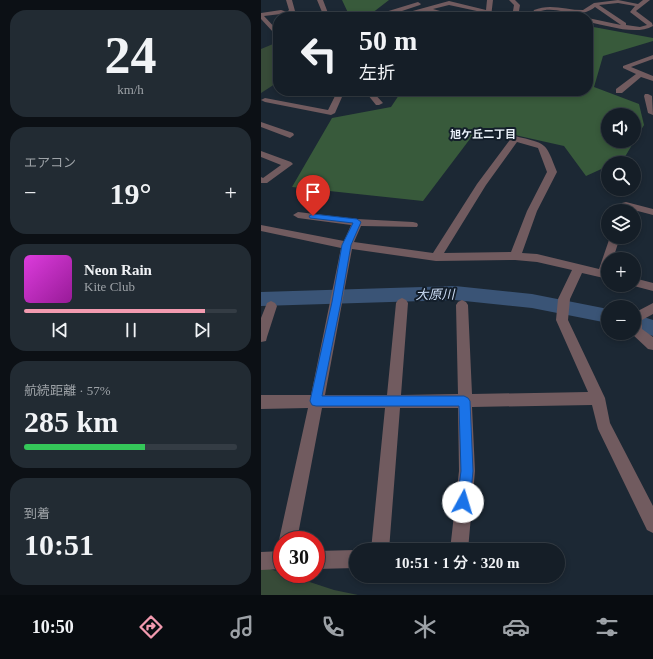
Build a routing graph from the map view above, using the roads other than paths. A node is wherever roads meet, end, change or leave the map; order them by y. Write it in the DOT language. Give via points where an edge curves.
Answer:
graph roads {
  1 [pos="289,0"];
  2 [pos="320,0"];
  3 [pos="490,0"];
  4 [pos="512,0"];
  5 [pos="647,0"];
  6 [pos="616,1"];
  7 [pos="425,2"];
  8 [pos="595,5"];
  9 [pos="639,6"];
  10 [pos="427,9"];
  11 [pos="290,12"];
  12 [pos="325,12"];
  13 [pos="391,12"];
  14 [pos="415,12"];
  15 [pos="438,12"];
  16 [pos="481,12"];
  17 [pos="488,12"];
  18 [pos="516,12"];
  19 [pos="536,12"];
  20 [pos="578,12"];
  21 [pos="578,12"];
  22 [pos="273,14"];
  23 [pos="261,15"];
  24 [pos="593,21"];
  25 [pos="628,27"];
  26 [pos="273,28"];
  27 [pos="273,31"];
  28 [pos="265,32"];
  29 [pos="653,57"];
  30 [pos="640,74"];
  31 [pos="653,79"];
  32 [pos="619,91"];
  33 [pos="339,96"];
  34 [pos="373,96"];
  35 [pos="647,96"];
  36 [pos="266,99"];
  37 [pos="379,103"];
  38 [pos="653,113"];
  39 [pos="261,124"];
  40 [pos="291,135"];
  41 [pos="261,154"];
  42 [pos="261,180"];
  43 [pos="641,209"];
  44 [pos="653,212"];
  45 [pos="298,215"];
  46 [pos="357,222"];
  47 [pos="413,225"];
  48 [pos="261,228"];
  49 [pos="347,245"];
  50 [pos="515,256"];
  51 [pos="436,257"];
  52 [pos="579,268"];
  53 [pos="601,273"];
  54 [pos="641,284"];
  55 [pos="653,287"];
  56 [pos="402,303"];
  57 [pos="462,305"];
  58 [pos="271,306"];
  59 [pos="653,308"];
  60 [pos="261,337"];
  61 [pos="653,345"];
  62 [pos="598,398"];
  63 [pos="316,401"];
  64 [pos="464,401"];
  65 [pos="261,402"];
  66 [pos="394,402"];
  67 [pos="653,524"];
  68 [pos="290,531"];
  69 [pos="381,543"];
  70 [pos="460,543"];
  71 [pos="349,559"];
  72 [pos="261,560"];
  73 [pos="273,560"];
  74 [pos="325,560"];
  1 -- 11 [label="street"];
  2 -- 12 [label="street"];
  3 -- 17 [label="street"];
  4 -- 18 [label="street" via="517,6"];
  5 -- 9 [label="street"];
  6 -- 8 [label="street"];
  6 -- 9 [label="street"];
  7 -- 13 [label="street"];
  8 -- 20 [label="street" via="587,11"];
  8 -- 25 [label="street"];
  9 -- 25 [label="street" via="633,9 633,12 651,25 643,29"];
  10 -- 14 [label="street"];
  10 -- 15 [label="street"];
  10 -- 16 [label="street" via="449,3"];
  19 -- 21 [label="street" via="554,8"];
  22 -- 23 [label="street"];
  23 -- 26 [label="street"];
  24 -- 25 [label="street"];
  27 -- 28 [label="street"];
  29 -- 30 [label="street" via="625,67"];
  30 -- 31 [label="street"];
  30 -- 32 [label="street"];
  33 -- 36 [label="street" via="331,113"];
  34 -- 37 [label="street"];
  35 -- 38 [label="street"];
  39 -- 40 [label="street"];
  41 -- 42 [label="street" via="288,164 264,181"];
  43 -- 44 [label="street"];
  45 -- 46 [label="street"];
  46 -- 47 [label="street"];
  46 -- 49 [label="street"];
  48 -- 49 [label="street"];
  49 -- 51 [label="street"];
  49 -- 63 [label="street"];
  50 -- 51 [label="street"];
  50 -- 51 [label="street" via="532,211 552,172 545,149 515,139 482,184"];
  50 -- 52 [label="street" via="537,258"];
  52 -- 53 [label="street"];
  52 -- 62 [label="street" via="565,299 562,320"];
  54 -- 55 [label="street"];
  56 -- 66 [label="street"];
  57 -- 64 [label="street"];
  58 -- 60 [label="street"];
  59 -- 61 [label="street" via="636,318 636,331"];
  62 -- 64 [label="street"];
  62 -- 67 [label="street" via="603,424"];
  63 -- 65 [label="street"];
  63 -- 66 [label="street"];
  63 -- 68 [label="street"];
  64 -- 66 [label="street"];
  64 -- 70 [label="street" via="467,471"];
  66 -- 69 [label="street"];
  71 -- 74 [label="street"];
  72 -- 73 [label="street"];
}
